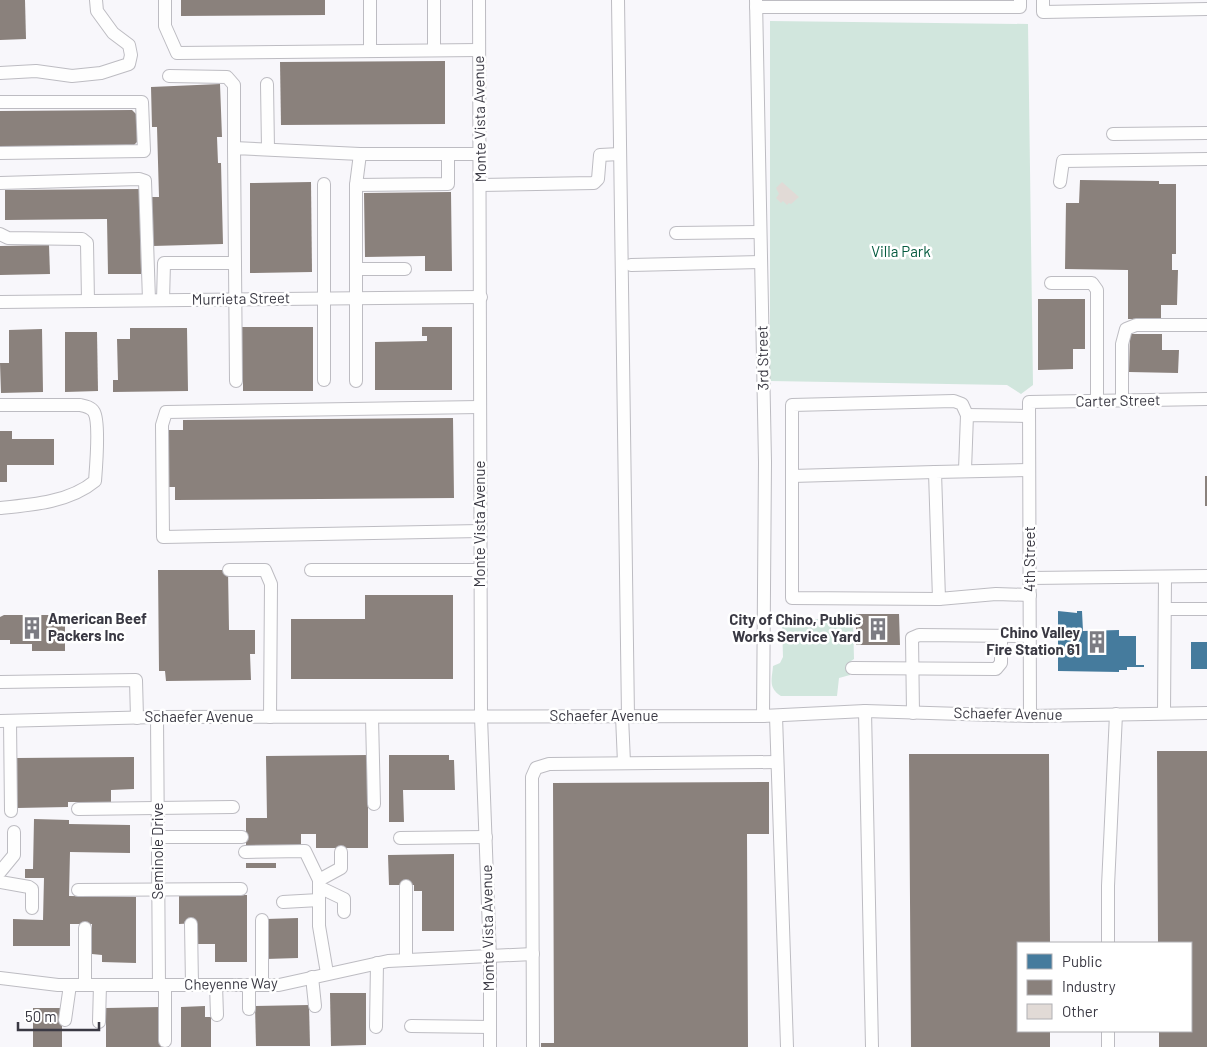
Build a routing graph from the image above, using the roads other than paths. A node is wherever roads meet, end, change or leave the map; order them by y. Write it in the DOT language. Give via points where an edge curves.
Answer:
graph roads {
  1 [pos="96,0"];
  2 [pos="165,0"];
  3 [pos="370,0"];
  4 [pos="434,0"];
  5 [pos="479,0"];
  6 [pos="618,0"];
  7 [pos="1043,0"];
  8 [pos="756,4"];
  9 [pos="886,4"];
  10 [pos="1020,4"];
  11 [pos="1207,9"];
  12 [pos="434,50"];
  13 [pos="479,50"];
  14 [pos="370,51"];
  15 [pos="0,73"];
  16 [pos="169,76"];
  17 [pos="267,84"];
  18 [pos="0,102"];
  19 [pos="1207,133"];
  20 [pos="1113,134"];
  21 [pos="234,148"];
  22 [pos="268,149"];
  23 [pos="0,153"];
  24 [pos="360,154"];
  25 [pos="448,154"];
  26 [pos="480,154"];
  27 [pos="620,154"];
  28 [pos="1207,159"];
  29 [pos="1060,182"];
  30 [pos="0,183"];
  31 [pos="324,184"];
  32 [pos="356,185"];
  33 [pos="480,185"];
  34 [pos="760,232"];
  35 [pos="676,233"];
  36 [pos="0,234"];
  37 [pos="761,262"];
  38 [pos="235,263"];
  39 [pos="631,265"];
  40 [pos="357,269"];
  41 [pos="405,269"];
  42 [pos="1051,283"];
  43 [pos="481,297"];
  44 [pos="357,298"];
  45 [pos="323,299"];
  46 [pos="149,300"];
  47 [pos="163,300"];
  48 [pos="235,300"];
  49 [pos="88,301"];
  50 [pos="0,302"];
  51 [pos="1207,325"];
  52 [pos="236,380"];
  53 [pos="324,380"];
  54 [pos="356,380"];
  55 [pos="1207,399"];
  56 [pos="1122,400"];
  57 [pos="1097,401"];
  58 [pos="1029,402"];
  59 [pos="0,405"];
  60 [pos="479,407"];
  61 [pos="967,415"];
  62 [pos="1029,416"];
  63 [pos="965,470"];
  64 [pos="1029,470"];
  65 [pos="935,472"];
  66 [pos="792,476"];
  67 [pos="0,508"];
  68 [pos="480,531"];
  69 [pos="229,570"];
  70 [pos="311,570"];
  71 [pos="481,570"];
  72 [pos="1207,576"];
  73 [pos="1164,577"];
  74 [pos="1030,578"];
  75 [pos="1030,595"];
  76 [pos="939,599"];
  77 [pos="1165,609"];
  78 [pos="1207,609"];
  79 [pos="1001,636"];
  80 [pos="1030,636"];
  81 [pos="852,668"];
  82 [pos="911,668"];
  83 [pos="0,682"];
  84 [pos="865,711"];
  85 [pos="912,713"];
  86 [pos="1164,713"];
  87 [pos="1207,713"];
  88 [pos="1116,714"];
  89 [pos="625,716"];
  90 [pos="770,716"];
  91 [pos="1030,716"];
  92 [pos="157,717"];
  93 [pos="270,717"];
  94 [pos="372,717"];
  95 [pos="482,717"];
  96 [pos="138,718"];
  97 [pos="5,721"];
  98 [pos="777,762"];
  99 [pos="624,763"];
  100 [pos="374,804"];
  101 [pos="233,807"];
  102 [pos="158,808"];
  103 [pos="78,809"];
  104 [pos="11,811"];
  105 [pos="14,832"];
  106 [pos="158,837"];
  107 [pos="242,837"];
  108 [pos="486,837"];
  109 [pos="400,838"];
  110 [pos="245,852"];
  111 [pos="341,852"];
  112 [pos="0,872"];
  113 [pos="0,882"];
  114 [pos="319,883"];
  115 [pos="406,886"];
  116 [pos="158,888"];
  117 [pos="241,889"];
  118 [pos="78,890"];
  119 [pos="319,900"];
  120 [pos="283,902"];
  121 [pos="32,908"];
  122 [pos="344,912"];
  123 [pos="262,920"];
  124 [pos="191,924"];
  125 [pos="85,928"];
  126 [pos="1108,942"];
  127 [pos="533,954"];
  128 [pos="490,958"];
  129 [pos="406,960"];
  130 [pos="377,962"];
  131 [pos="327,973"];
  132 [pos="312,977"];
  133 [pos="0,978"];
  134 [pos="85,985"];
  135 [pos="100,985"];
  136 [pos="162,985"];
  137 [pos="192,985"];
  138 [pos="216,985"];
  139 [pos="255,985"];
  140 [pos="70,986"];
  141 [pos="315,1006"];
  142 [pos="249,1009"];
  143 [pos="217,1015"];
  144 [pos="65,1020"];
  145 [pos="99,1022"];
  146 [pos="410,1026"];
  147 [pos="376,1027"];
  148 [pos="490,1027"];
  149 [pos="1108,1032"];
  150 [pos="165,1041"];
  151 [pos="490,1047"];
  152 [pos="533,1047"];
  153 [pos="787,1047"];
  154 [pos="872,1047"];
  155 [pos="1108,1047"];
  1 -- 15 [label="street" via="97,11 113,33 129,45 130,64 101,74"];
  2 -- 14 [label="street" via="165,26 177,53"];
  3 -- 14 [label="street"];
  4 -- 12 [label="street"];
  5 -- 13 [label="street, Monte Vista Avenue"];
  6 -- 27 [label="street"];
  7 -- 11 [label="street" via="1042,12"];
  8 -- 9 [label="street"];
  8 -- 34 [label="street, 3rd Street"];
  9 -- 10 [label="street"];
  12 -- 13 [label="street"];
  12 -- 14 [label="street"];
  13 -- 26 [label="street, Monte Vista Avenue"];
  16 -- 21 [label="street" via="227,76 234,85"];
  17 -- 22 [label="street"];
  18 -- 23 [label="street" via="142,102 144,151"];
  19 -- 20 [label="street"];
  21 -- 22 [label="street"];
  21 -- 38 [label="street"];
  22 -- 24 [label="street"];
  24 -- 25 [label="street"];
  24 -- 32 [label="street"];
  25 -- 26 [label="street"];
  25 -- 32 [label="street" via="448,184"];
  26 -- 33 [label="street, Monte Vista Avenue"];
  27 -- 33 [label="street" via="600,155 598,178 594,183"];
  27 -- 89 [label="street"];
  28 -- 29 [label="street" via="1063,161"];
  30 -- 46 [label="street" via="144,181"];
  31 -- 45 [label="street"];
  32 -- 40 [label="street"];
  33 -- 43 [label="street, Monte Vista Avenue"];
  34 -- 35 [label="street"];
  34 -- 37 [label="street, 3rd Street"];
  36 -- 49 [label="street" via="8,238 82,239 87,243"];
  37 -- 39 [label="street"];
  37 -- 90 [label="street, 3rd Street"];
  38 -- 47 [label="street" via="164,263"];
  38 -- 48 [label="street"];
  40 -- 41 [label="street"];
  40 -- 44 [label="street"];
  42 -- 57 [label="street" via="1092,282 1097,290"];
  43 -- 44 [label="street, Murrieta Street"];
  43 -- 60 [label="street, Monte Vista Avenue"];
  44 -- 45 [label="street, Murrieta Street"];
  44 -- 54 [label="street"];
  45 -- 48 [label="street, Murrieta Street"];
  45 -- 53 [label="street"];
  46 -- 47 [label="street, Murrieta Street"];
  46 -- 49 [label="street, Murrieta Street"];
  47 -- 48 [label="street, Murrieta Street"];
  48 -- 52 [label="street"];
  49 -- 50 [label="street, Murrieta Street"];
  51 -- 56 [label="street" via="1136,325 1126,329 1122,344"];
  55 -- 56 [label="street, Carter Street"];
  56 -- 57 [label="street, Carter Street"];
  57 -- 58 [label="street, Carter Street"];
  58 -- 62 [label="street, 4th Street"];
  59 -- 67 [label="street" via="80,405 90,408 95,414 97,435 96,481 86,489 44,503"];
  60 -- 68 [label="street, Monte Vista Avenue"];
  60 -- 68 [label="street" via="166,412 162,425 163,537"];
  61 -- 62 [label="street"];
  61 -- 63 [label="street"];
  61 -- 66 [label="street" via="962,404 954,401 792,406"];
  62 -- 64 [label="street, 4th Street"];
  63 -- 64 [label="street"];
  63 -- 65 [label="street"];
  64 -- 74 [label="street, 4th Street"];
  65 -- 66 [label="street"];
  65 -- 76 [label="street"];
  66 -- 76 [label="street" via="792,598"];
  68 -- 71 [label="street, Monte Vista Avenue"];
  69 -- 93 [label="street" via="265,570 269,576"];
  70 -- 71 [label="street"];
  71 -- 95 [label="street, Monte Vista Avenue"];
  72 -- 73 [label="street"];
  73 -- 74 [label="street"];
  73 -- 77 [label="street"];
  74 -- 75 [label="street, 4th Street"];
  75 -- 76 [label="street"];
  75 -- 80 [label="street, 4th Street"];
  77 -- 78 [label="street"];
  77 -- 86 [label="street"];
  79 -- 80 [label="street"];
  79 -- 82 [label="street" via="919,635 912,638"];
  79 -- 82 [label="street" via="1001,663 996,669"];
  80 -- 91 [label="street, 4th Street"];
  81 -- 82 [label="street"];
  82 -- 85 [label="street"];
  83 -- 96 [label="street" via="136,680"];
  84 -- 85 [label="street, Schaefer Avenue"];
  84 -- 90 [label="street, Schaefer Avenue"];
  84 -- 154 [label="street"];
  85 -- 91 [label="street, Schaefer Avenue"];
  86 -- 87 [label="street, Schaefer Avenue"];
  86 -- 88 [label="street, Schaefer Avenue"];
  88 -- 91 [label="street, Schaefer Avenue"];
  88 -- 126 [label="street"];
  89 -- 90 [label="street, Schaefer Avenue"];
  89 -- 95 [label="street, Schaefer Avenue"];
  89 -- 99 [label="street"];
  90 -- 98 [label="street, 3rd Street"];
  92 -- 93 [label="street, Schaefer Avenue"];
  92 -- 96 [label="street, Schaefer Avenue"];
  92 -- 102 [label="street, Seminole Drive"];
  93 -- 94 [label="street, Schaefer Avenue"];
  94 -- 95 [label="street, Schaefer Avenue"];
  94 -- 100 [label="street"];
  95 -- 108 [label="street, Monte Vista Avenue"];
  96 -- 97 [label="street, Schaefer Avenue"];
  97 -- 104 [label="street"];
  98 -- 99 [label="street"];
  98 -- 153 [label="street, 3rd Street"];
  99 -- 127 [label="street" via="549,764 536,768 532,777"];
  101 -- 102 [label="street"];
  102 -- 103 [label="street"];
  102 -- 106 [label="street, Seminole Drive"];
  105 -- 112 [label="street" via="14,855"];
  106 -- 107 [label="street"];
  106 -- 116 [label="street, Seminole Drive"];
  108 -- 109 [label="street"];
  108 -- 128 [label="street, Monte Vista Avenue"];
  110 -- 114 [label="street" via="304,851"];
  111 -- 114 [label="street" via="341,868"];
  113 -- 121 [label="street" via="32,889"];
  114 -- 119 [label="street"];
  114 -- 122 [label="street" via="344,899"];
  115 -- 129 [label="street"];
  116 -- 117 [label="street"];
  116 -- 118 [label="street"];
  116 -- 136 [label="street, Seminole Drive"];
  119 -- 120 [label="street"];
  119 -- 131 [label="street" via="319,926"];
  123 -- 139 [label="street"];
  124 -- 137 [label="street"];
  125 -- 134 [label="street"];
  127 -- 128 [label="street, Cheyenne Way"];
  127 -- 152 [label="street"];
  128 -- 129 [label="street, Cheyenne Way"];
  128 -- 148 [label="street, Monte Vista Avenue"];
  129 -- 130 [label="street, Cheyenne Way"];
  130 -- 131 [label="street, Cheyenne Way"];
  130 -- 147 [label="street"];
  131 -- 132 [label="street, Cheyenne Way"];
  132 -- 139 [label="street, Cheyenne Way" via="279,985"];
  132 -- 141 [label="street"];
  133 -- 140 [label="street, Cheyenne Way"];
  134 -- 135 [label="street, Cheyenne Way"];
  134 -- 140 [label="street, Cheyenne Way"];
  135 -- 136 [label="street, Cheyenne Way"];
  135 -- 145 [label="street"];
  136 -- 137 [label="street, Cheyenne Way"];
  136 -- 150 [label="street, Seminole Drive"];
  137 -- 138 [label="street, Cheyenne Way"];
  138 -- 139 [label="street, Cheyenne Way"];
  138 -- 143 [label="street"];
  139 -- 142 [label="street"];
  140 -- 144 [label="street"];
  146 -- 148 [label="street"];
  148 -- 151 [label="street, Monte Vista Avenue"];
  149 -- 155 [label="street"];
}
